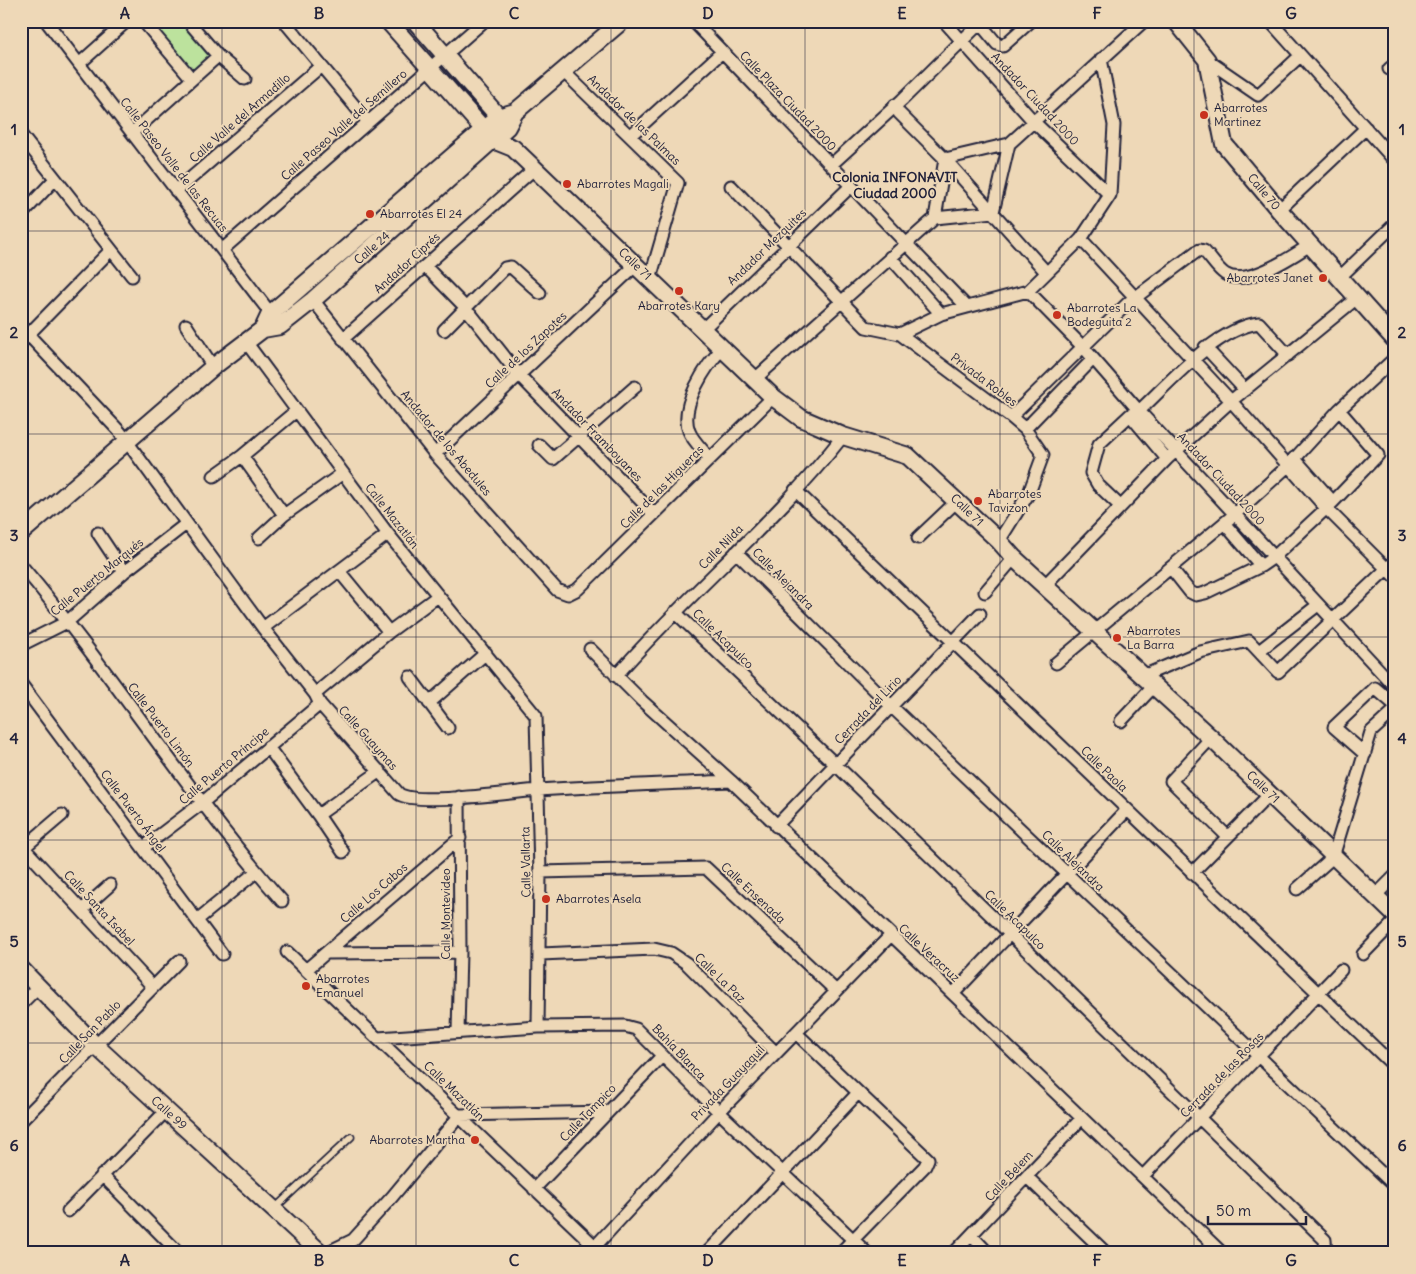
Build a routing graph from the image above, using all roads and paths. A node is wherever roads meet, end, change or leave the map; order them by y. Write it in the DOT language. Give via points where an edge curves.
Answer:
graph roads {
  1 [pos="46,21"];
  2 [pos="127,21"];
  3 [pos="143,21"];
  4 [pos="188,21"];
  5 [pos="284,21"];
  6 [pos="388,21"];
  7 [pos="415,21"];
  8 [pos="484,21"];
  9 [pos="621,21"];
  10 [pos="693,21"];
  11 [pos="944,21"];
  12 [pos="1030,21"];
  13 [pos="1144,21"];
  14 [pos="1176,21"];
  15 [pos="979,22"];
  16 [pos="1271,22"];
  17 [pos="962,41"];
  18 [pos="722,52"];
  19 [pos="218,56"];
  20 [pos="1300,56"];
  21 [pos="445,57"];
  22 [pos="1101,59"];
  23 [pos="1207,60"];
  24 [pos="79,64"];
  25 [pos="321,66"];
  26 [pos="430,70"];
  27 [pos="563,71"];
  28 [pos="192,79"];
  29 [pos="245,79"];
  30 [pos="895,105"];
  31 [pos="368,122"];
  32 [pos="502,122"];
  33 [pos="1034,123"];
  34 [pos="1366,128"];
  35 [pos="132,133"];
  36 [pos="21,135"];
  37 [pos="488,135"];
  38 [pos="630,136"];
  39 [pos="1009,144"];
  40 [pos="513,148"];
  41 [pos="944,159"];
  42 [pos="1395,161"];
  43 [pos="831,165"];
  44 [pos="535,168"];
  45 [pos="56,179"];
  46 [pos="731,186"];
  47 [pos="851,186"];
  48 [pos="176,190"];
  49 [pos="1110,195"];
  50 [pos="1279,210"];
  51 [pos="993,212"];
  52 [pos="21,215"];
  53 [pos="935,218"];
  54 [pos="1395,224"];
  55 [pos="1081,239"];
  56 [pos="906,243"];
  57 [pos="1310,245"];
  58 [pos="787,246"];
  59 [pos="111,250"];
  60 [pos="222,250"];
  61 [pos="890,257"];
  62 [pos="636,265"];
  63 [pos="425,266"];
  64 [pos="1046,272"];
  65 [pos="132,276"];
  66 [pos="1339,278"];
  67 [pos="650,279"];
  68 [pos="1028,291"];
  69 [pos="540,294"];
  70 [pos="1136,298"];
  71 [pos="1357,298"];
  72 [pos="313,300"];
  73 [pos="842,300"];
  74 [pos="967,307"];
  75 [pos="466,308"];
  76 [pos="941,314"];
  77 [pos="275,320"];
  78 [pos="186,325"];
  79 [pos="703,329"];
  80 [pos="444,330"];
  81 [pos="900,334"];
  82 [pos="24,335"];
  83 [pos="343,339"];
  84 [pos="1395,340"];
  85 [pos="246,342"];
  86 [pos="1205,347"];
  87 [pos="723,348"];
  88 [pos="1084,348"];
  89 [pos="1288,355"];
  90 [pos="1395,358"];
  91 [pos="1093,359"];
  92 [pos="1193,360"];
  93 [pos="213,367"];
  94 [pos="519,375"];
  95 [pos="756,379"];
  96 [pos="635,387"];
  97 [pos="1244,390"];
  98 [pos="773,397"];
  99 [pos="1231,400"];
  100 [pos="1339,410"];
  101 [pos="296,411"];
  102 [pos="1134,413"];
  103 [pos="1010,417"];
  104 [pos="1024,429"];
  105 [pos="579,435"];
  106 [pos="843,436"];
  107 [pos="123,437"];
  108 [pos="539,445"];
  109 [pos="1177,452"];
  110 [pos="435,454"];
  111 [pos="242,456"];
  112 [pos="710,459"];
  113 [pos="1167,459"];
  114 [pos="1291,462"];
  115 [pos="343,473"];
  116 [pos="214,476"];
  117 [pos="796,490"];
  118 [pos="957,501"];
  119 [pos="1329,504"];
  120 [pos="1120,506"];
  121 [pos="654,514"];
  122 [pos="1235,514"];
  123 [pos="284,515"];
  124 [pos="1224,523"];
  125 [pos="186,524"];
  126 [pos="21,533"];
  127 [pos="98,533"];
  128 [pos="388,534"];
  129 [pos="259,538"];
  130 [pos="918,538"];
  131 [pos="999,542"];
  132 [pos="736,552"];
  133 [pos="1274,557"];
  134 [pos="1014,558"];
  135 [pos="21,565"];
  136 [pos="1261,566"];
  137 [pos="1171,568"];
  138 [pos="1392,569"];
  139 [pos="339,571"];
  140 [pos="124,572"];
  141 [pos="1044,586"];
  142 [pos="985,592"];
  143 [pos="568,594"];
  144 [pos="438,596"];
  145 [pos="1314,608"];
  146 [pos="675,612"];
  147 [pos="980,614"];
  148 [pos="67,622"];
  149 [pos="1329,623"];
  150 [pos="263,628"];
  151 [pos="389,632"];
  152 [pos="1095,632"];
  153 [pos="953,640"];
  154 [pos="21,645"];
  155 [pos="590,649"];
  156 [pos="1259,651"];
  157 [pos="486,653"];
  158 [pos="1056,663"];
  159 [pos="616,676"];
  160 [pos="410,677"];
  161 [pos="1148,681"];
  162 [pos="21,684"];
  163 [pos="1394,684"];
  164 [pos="317,699"];
  165 [pos="524,700"];
  166 [pos="429,703"];
  167 [pos="891,706"];
  168 [pos="1395,706"];
  169 [pos="1395,710"];
  170 [pos="1121,721"];
  171 [pos="448,728"];
  172 [pos="1212,738"];
  173 [pos="268,747"];
  174 [pos="1366,754"];
  175 [pos="835,764"];
  176 [pos="380,771"];
  177 [pos="731,782"];
  178 [pos="539,790"];
  179 [pos="1270,794"];
  180 [pos="459,797"];
  181 [pos="202,803"];
  182 [pos="1127,810"];
  183 [pos="318,814"];
  184 [pos="62,815"];
  185 [pos="776,826"];
  186 [pos="1228,836"];
  187 [pos="460,838"];
  188 [pos="144,848"];
  189 [pos="23,849"];
  190 [pos="343,852"];
  191 [pos="1333,857"];
  192 [pos="256,872"];
  193 [pos="540,872"];
  194 [pos="1192,873"];
  195 [pos="1067,874"];
  196 [pos="1395,876"];
  197 [pos="110,884"];
  198 [pos="1298,889"];
  199 [pos="1375,896"];
  200 [pos="282,901"];
  201 [pos="82,910"];
  202 [pos="1395,915"];
  203 [pos="197,920"];
  204 [pos="1395,921"];
  205 [pos="1010,934"];
  206 [pos="890,936"];
  207 [pos="287,952"];
  208 [pos="460,952"];
  209 [pos="326,953"];
  210 [pos="222,954"];
  211 [pos="541,954"];
  212 [pos="1363,954"];
  213 [pos="179,961"];
  214 [pos="21,969"];
  215 [pos="307,969"];
  216 [pos="1341,970"];
  217 [pos="38,987"];
  218 [pos="153,987"];
  219 [pos="836,991"];
  220 [pos="953,994"];
  221 [pos="1319,994"];
  222 [pos="21,1004"];
  223 [pos="538,1027"];
  224 [pos="458,1032"];
  225 [pos="796,1033"];
  226 [pos="378,1038"];
  227 [pos="96,1046"];
  228 [pos="776,1053"];
  229 [pos="662,1056"];
  230 [pos="1259,1056"];
  231 [pos="1395,1067"];
  232 [pos="858,1093"];
  233 [pos="166,1111"];
  234 [pos="607,1112"];
  235 [pos="719,1112"];
  236 [pos="460,1115"];
  237 [pos="1082,1118"];
  238 [pos="1200,1118"];
  239 [pos="21,1121"];
  240 [pos="351,1137"];
  241 [pos="782,1172"];
  242 [pos="102,1175"];
  243 [pos="1144,1176"];
  244 [pos="1027,1178"];
  245 [pos="1395,1186"];
  246 [pos="534,1189"];
  247 [pos="274,1209"];
  248 [pos="68,1211"];
  249 [pos="971,1235"];
  250 [pos="853,1239"];
  251 [pos="595,1250"];
  252 [pos="714,1250"];
  253 [pos="179,1253"];
  254 [pos="321,1253"];
  255 [pos="326,1253"];
  256 [pos="840,1253"];
  257 [pos="867,1253"];
  258 [pos="954,1253"];
  259 [pos="988,1253"];
  260 [pos="1106,1253"];
  261 [pos="1222,1253"];
  262 [pos="1326,1253"];
  1 -- 24 [label="street, Calle Paseo Valle de las Recuas"];
  2 -- 24 [label="street"];
  3 -- 28 [label="street"];
  4 -- 19 [label="street"];
  5 -- 25 [label="street"];
  6 -- 26 [label="street"];
  7 -- 21 [label="street"];
  8 -- 21 [label="street, Calle Paseo Valle del Semillero"];
  9 -- 27 [label="street, Calle 24"];
  10 -- 18 [label="street, Calle Plaza Ciudad 2000"];
  11 -- 17 [label="street, Andador Ciudad 2000"];
  12 -- 15 [label="street" via="1003,46 997,44"];
  13 -- 22 [label="street"];
  14 -- 23 [label="street, Calle 70"];
  15 -- 17 [label="street"];
  16 -- 20 [label="street"];
  17 -- 30 [label="street"];
  17 -- 33 [label="street, Andador Ciudad 2000"];
  18 -- 38 [label="street"];
  18 -- 43 [label="street, Calle Plaza Ciudad 2000"];
  19 -- 28 [label="street"];
  19 -- 29 [label="street"];
  20 -- 23 [label="street" via="1258,95"];
  20 -- 34 [label="street"];
  21 -- 26 [label="street, Calle Paseo Valle del Semillero"];
  21 -- 32 [label="street"];
  22 -- 33 [label="street"];
  22 -- 49 [label="street" via="1114,126"];
  23 -- 50 [label="street, Calle 70" via="1224,144"];
  24 -- 35 [label="street, Calle Paseo Valle de las Recuas"];
  25 -- 31 [label="street"];
  25 -- 48 [label="street, Calle Valle del Armadillo"];
  26 -- 31 [label="street, Calle Paseo Valle del Semillero"];
  26 -- 37 [label="street"];
  27 -- 32 [label="street, Calle 24"];
  27 -- 38 [label="street, Andador de las Palmas"];
  28 -- 35 [label="street"];
  30 -- 41 [label="street"];
  30 -- 43 [label="street"];
  31 -- 60 [label="street, Calle Paseo Valle del Semillero"];
  32 -- 37 [label="street, Calle 24"];
  32 -- 40 [label="street"];
  33 -- 39 [label="street"];
  33 -- 49 [label="street, Andador Ciudad 2000"];
  34 -- 42 [label="street"];
  34 -- 50 [label="street"];
  35 -- 48 [label="street, Calle Paseo Valle de las Recuas"];
  36 -- 45 [label="street"];
  37 -- 40 [label="street, Calle 71"];
  37 -- 72 [label="street, Calle 24"];
  37 -- 77 [label="street, Calle 24"];
  38 -- 67 [label="street, Andador de las Palmas" via="678,183"];
  39 -- 41 [label="street"];
  39 -- 51 [label="street"];
  40 -- 44 [label="street, Calle 71"];
  41 -- 51 [label="street"];
  41 -- 53 [label="street"];
  43 -- 47 [label="street, Calle Plaza Ciudad 2000"];
  44 -- 62 [label="street, Calle 71"];
  44 -- 63 [label="street, Andador Ciprés"];
  45 -- 52 [label="street"];
  45 -- 59 [label="street"];
  46 -- 58 [label="street"];
  47 -- 56 [label="street, Calle Plaza Ciudad 2000"];
  47 -- 58 [label="street, Andador Mezquites"];
  48 -- 60 [label="street, Calle Paseo Valle de las Recuas"];
  49 -- 55 [label="street"];
  50 -- 57 [label="street, Calle 70"];
  51 -- 53 [label="street"];
  51 -- 64 [label="street"];
  53 -- 56 [label="street"];
  54 -- 66 [label="street"];
  55 -- 64 [label="street"];
  55 -- 70 [label="street"];
  56 -- 61 [label="street"];
  56 -- 74 [label="street, Calle Plaza Ciudad 2000"];
  57 -- 66 [label="street, Calle 70"];
  57 -- 70 [label="street" via="1271,270 1237,278 1224,274 1200,250"];
  58 -- 73 [label="street"];
  58 -- 79 [label="street, Andador Mezquites"];
  59 -- 65 [label="street"];
  59 -- 82 [label="street"];
  60 -- 77 [label="street, Calle Paseo Valle de las Recuas"];
  61 -- 73 [label="street"];
  61 -- 76 [label="street"];
  62 -- 67 [label="street, Calle 71"];
  62 -- 94 [label="street, Calle de los Zapotes"];
  63 -- 75 [label="street, Andador Framboyanes"];
  63 -- 83 [label="street, Andador Ciprés"];
  64 -- 68 [label="street"];
  66 -- 71 [label="street, Calle 70"];
  67 -- 79 [label="street, Calle 71"];
  68 -- 74 [label="street"];
  68 -- 88 [label="street, Andador Ciudad 2000"];
  69 -- 75 [label="street" via="511,267 505,268"];
  70 -- 88 [label="street" via="1091,337"];
  70 -- 92 [label="street"];
  71 -- 84 [label="street, Calle 70"];
  71 -- 89 [label="street"];
  72 -- 77 [label="street, Calle 24"];
  72 -- 83 [label="street, Andador de los Abedules"];
  73 -- 81 [label="street" via="866,327"];
  73 -- 95 [label="street"];
  74 -- 76 [label="street"];
  75 -- 80 [label="street"];
  75 -- 94 [label="street, Andador Framboyanes"];
  76 -- 81 [label="street"];
  77 -- 85 [label="street, Calle 24"];
  78 -- 93 [label="street"];
  79 -- 87 [label="street, Calle 71"];
  81 -- 103 [label="street, Privada Robles"];
  82 -- 107 [label="street, Calle Guaymas"];
  83 -- 110 [label="street, Andador de los Abedules"];
  85 -- 93 [label="street, Calle 24"];
  85 -- 101 [label="street, Calle Mazatlán"];
  86 -- 89 [label="street" via="1246,326 1259,323"];
  86 -- 92 [label="street"];
  86 -- 97 [label="street"];
  87 -- 95 [label="street, Calle 71"];
  87 -- 112 [label="street" via="709,363 686,410 689,431"];
  88 -- 91 [label="street, Andador Ciudad 2000"];
  88 -- 103 [label="street"];
  89 -- 97 [label="street"];
  90 -- 100 [label="street"];
  91 -- 102 [label="street, Andador Ciudad 2000"];
  91 -- 104 [label="street"];
  92 -- 99 [label="street"];
  92 -- 102 [label="street"];
  93 -- 107 [label="street, Calle 24"];
  94 -- 105 [label="street, Andador Framboyanes"];
  94 -- 110 [label="street, Calle de los Zapotes"];
  95 -- 98 [label="street, Calle 71"];
  96 -- 105 [label="street"];
  97 -- 99 [label="street"];
  98 -- 106 [label="street, Calle 71" via="801,418"];
  98 -- 112 [label="street, Calle de las Higueras"];
  99 -- 109 [label="street"];
  99 -- 114 [label="street"];
  100 -- 114 [label="street"];
  100 -- 119 [label="street" via="1378,455"];
  101 -- 111 [label="street"];
  101 -- 115 [label="street, Calle Mazatlán"];
  102 -- 109 [label="street, Andador Ciudad 2000"];
  102 -- 113 [label="street"];
  102 -- 120 [label="street" via="1099,444 1091,473 1098,485"];
  103 -- 104 [label="street, Privada Robles"];
  104 -- 131 [label="street, Privada Robles" via="1043,455 1029,494"];
  105 -- 108 [label="street" via="553,459"];
  105 -- 121 [label="street, Andador Framboyanes"];
  106 -- 117 [label="street, Calle Nilda"];
  106 -- 118 [label="street, Calle 71" via="908,456"];
  107 -- 125 [label="street, Calle Guaymas"];
  107 -- 126 [label="street, Calle 24"];
  109 -- 113 [label="street"];
  109 -- 122 [label="street, Andador Ciudad 2000"];
  110 -- 143 [label="street, Andador de los Abedules" via="557,590"];
  111 -- 116 [label="street"];
  111 -- 123 [label="street"];
  112 -- 121 [label="street, Calle de las Higueras"];
  113 -- 120 [label="street"];
  114 -- 119 [label="street"];
  114 -- 122 [label="street"];
  115 -- 123 [label="street"];
  115 -- 128 [label="street, Calle Mazatlán"];
  117 -- 132 [label="street, Calle Nilda"];
  117 -- 153 [label="street, Calle Paola"];
  118 -- 130 [label="street"];
  118 -- 131 [label="street, Calle 71"];
  119 -- 133 [label="street"];
  119 -- 138 [label="street"];
  120 -- 141 [label="street"];
  121 -- 143 [label="street, Calle de las Higueras" via="578,589"];
  122 -- 124 [label="street"];
  122 -- 133 [label="street, Andador Ciudad 2000"];
  123 -- 129 [label="street"];
  124 -- 136 [label="street"];
  124 -- 137 [label="street"];
  125 -- 140 [label="street, Calle Puerto Marqués"];
  125 -- 150 [label="street, Calle Guaymas"];
  127 -- 140 [label="street"];
  128 -- 139 [label="street"];
  128 -- 144 [label="street, Calle Mazatlán"];
  131 -- 134 [label="street, Calle 71"];
  132 -- 146 [label="street, Calle Nilda"];
  132 -- 167 [label="street, Calle Alejandra"];
  133 -- 136 [label="street"];
  133 -- 145 [label="street, Andador Ciudad 2000"];
  134 -- 141 [label="street, Calle 71"];
  134 -- 142 [label="street"];
  135 -- 148 [label="street, Calle Puerto Limón"];
  136 -- 137 [label="street" via="1196,595"];
  137 -- 152 [label="street"];
  138 -- 149 [label="street"];
  139 -- 150 [label="street"];
  139 -- 151 [label="street"];
  140 -- 148 [label="street, Calle Puerto Marqués"];
  141 -- 152 [label="street, Calle 71"];
  144 -- 151 [label="street, Calle Puerto Príncipe"];
  144 -- 157 [label="street, Calle Mazatlán"];
  145 -- 149 [label="street, Andador Ciudad 2000"];
  145 -- 156 [label="street"];
  146 -- 159 [label="street, Calle Nilda"];
  146 -- 175 [label="street, Calle Acapulco"];
  147 -- 153 [label="street, Cerrada del Lirio"];
  148 -- 154 [label="street, Calle Puerto Marqués"];
  148 -- 181 [label="street, Calle Puerto Limón"];
  149 -- 156 [label="street" via="1278,672"];
  149 -- 163 [label="street, Andador Ciudad 2000"];
  150 -- 164 [label="street, Calle Guaymas"];
  151 -- 164 [label="street, Calle Puerto Príncipe"];
  152 -- 158 [label="street"];
  152 -- 161 [label="street, Calle 71"];
  153 -- 167 [label="street, Cerrada del Lirio"];
  153 -- 182 [label="street, Calle Paola"];
  155 -- 159 [label="street"];
  156 -- 161 [label="street" via="1249,641 1200,652"];
  157 -- 165 [label="street, Calle Mazatlán"];
  157 -- 166 [label="street"];
  159 -- 177 [label="street, Calle Veracruz"];
  160 -- 166 [label="street"];
  161 -- 170 [label="street"];
  161 -- 172 [label="street, Calle 71"];
  162 -- 188 [label="street, Calle Puerto Ángel"];
  164 -- 173 [label="street, Calle Puerto Príncipe"];
  164 -- 176 [label="street, Calle Guaymas"];
  165 -- 178 [label="street, Calle Vallarta" via="536,716"];
  166 -- 171 [label="street"];
  167 -- 175 [label="street, Cerrada del Lirio"];
  167 -- 195 [label="street, Calle Alejandra"];
  168 -- 174 [label="street" via="1375,688 1334,727"];
  169 -- 174 [label="street" via="1371,732"];
  172 -- 179 [label="street, Calle 71"];
  172 -- 186 [label="street" via="1171,781"];
  173 -- 181 [label="street, Calle Puerto Príncipe"];
  173 -- 183 [label="street"];
  174 -- 191 [label="street"];
  175 -- 185 [label="street, Cerrada del Lirio"];
  175 -- 205 [label="street, Calle Acapulco"];
  176 -- 180 [label="street, Calle Guaymas" via="399,794 407,798"];
  176 -- 183 [label="street"];
  177 -- 178 [label="street, Calle Guaymas"];
  177 -- 185 [label="street, Calle Veracruz"];
  178 -- 180 [label="street, Calle Guaymas"];
  178 -- 193 [label="street, Calle Vallarta"];
  179 -- 186 [label="street"];
  179 -- 191 [label="street, Calle 71"];
  180 -- 187 [label="street, Calle Montevideo"];
  181 -- 188 [label="street, Calle Puerto Príncipe"];
  181 -- 192 [label="street, Calle Puerto Limón"];
  182 -- 194 [label="street, Calle Paola"];
  182 -- 195 [label="street"];
  183 -- 190 [label="street"];
  184 -- 189 [label="street"];
  185 -- 206 [label="street, Calle Veracruz"];
  186 -- 194 [label="street"];
  187 -- 208 [label="street, Calle Montevideo"];
  187 -- 209 [label="street, Calle Los Cabos"];
  188 -- 203 [label="street, Calle Puerto Ángel"];
  189 -- 201 [label="street, Calle Santa Isabel"];
  191 -- 198 [label="street"];
  191 -- 199 [label="street, Calle 71"];
  192 -- 200 [label="street, Calle Puerto Limón"];
  192 -- 203 [label="street"];
  193 -- 211 [label="street, Calle Vallarta"];
  193 -- 219 [label="street, Calle Ensenada" via="706,868"];
  194 -- 221 [label="street, Calle Paola"];
  195 -- 205 [label="street"];
  195 -- 230 [label="street, Calle Alejandra"];
  196 -- 199 [label="street"];
  197 -- 201 [label="street"];
  199 -- 202 [label="street, Calle 71"];
  201 -- 218 [label="street, Calle Santa Isabel"];
  203 -- 210 [label="street, Calle Puerto Ángel"];
  204 -- 212 [label="street"];
  205 -- 220 [label="street"];
  205 -- 238 [label="street, Calle Acapulco"];
  206 -- 219 [label="street, Privada Guayaquil"];
  206 -- 220 [label="street, Calle Veracruz"];
  207 -- 215 [label="street, Calle Mazatlán"];
  208 -- 209 [label="street"];
  208 -- 224 [label="street, Calle Montevideo"];
  209 -- 215 [label="street, Calle Los Cabos"];
  211 -- 223 [label="street, Calle Vallarta"];
  211 -- 228 [label="street, Calle La Paz" via="654,949 671,953 686,963"];
  213 -- 218 [label="street, Calle San Pablo"];
  214 -- 217 [label="street, Calle 99"];
  215 -- 226 [label="street, Calle Mazatlán"];
  216 -- 221 [label="street, Cerrada de las Rosas"];
  217 -- 222 [label="street"];
  217 -- 227 [label="street, Calle 99"];
  218 -- 227 [label="street, Calle San Pablo"];
  219 -- 225 [label="street, Privada Guayaquil"];
  220 -- 237 [label="street, Calle Veracruz"];
  221 -- 230 [label="street, Cerrada de las Rosas"];
  221 -- 231 [label="street, Calle Paola"];
  223 -- 224 [label="street, Bahía Blanca"];
  223 -- 229 [label="street, Bahía Blanca" via="625,1026 636,1029"];
  224 -- 226 [label="street, Bahía Blanca"];
  225 -- 228 [label="street, Privada Guayaquil"];
  225 -- 232 [label="street"];
  226 -- 236 [label="street, Calle Mazatlán"];
  227 -- 233 [label="street, Calle 99"];
  227 -- 239 [label="street, Calle San Pablo"];
  228 -- 235 [label="street, Privada Guayaquil"];
  229 -- 234 [label="street, Calle Tampico"];
  229 -- 235 [label="street, Bahía Blanca"];
  230 -- 238 [label="street, Cerrada de las Rosas"];
  230 -- 245 [label="street, Calle Alejandra"];
  232 -- 241 [label="street"];
  232 -- 250 [label="street" via="928,1159 925,1166"];
  233 -- 242 [label="street"];
  233 -- 247 [label="street, Calle 99"];
  234 -- 236 [label="street"];
  234 -- 246 [label="street, Calle Tampico"];
  235 -- 241 [label="street, Bahía Blanca"];
  235 -- 251 [label="street, Privada Guayaquil"];
  236 -- 246 [label="street, Calle Mazatlán"];
  236 -- 255 [label="street" via="353,1240"];
  237 -- 243 [label="street, Calle Veracruz"];
  237 -- 244 [label="street, Calle Belem"];
  238 -- 243 [label="street, Cerrada de las Rosas"];
  238 -- 262 [label="street, Calle Acapulco" via="1325,1240"];
  240 -- 247 [label="lane"];
  241 -- 250 [label="street, Bahía Blanca"];
  241 -- 252 [label="street"];
  242 -- 248 [label="street"];
  242 -- 253 [label="street"];
  243 -- 261 [label="street, Calle Veracruz"];
  244 -- 249 [label="street, Calle Belem"];
  244 -- 260 [label="street"];
  246 -- 251 [label="street, Calle Mazatlán"];
  247 -- 254 [label="street, Calle 99"];
  249 -- 258 [label="street, Calle Belem"];
  249 -- 259 [label="street"];
  250 -- 256 [label="street"];
  250 -- 257 [label="street, Bahía Blanca"];
}
